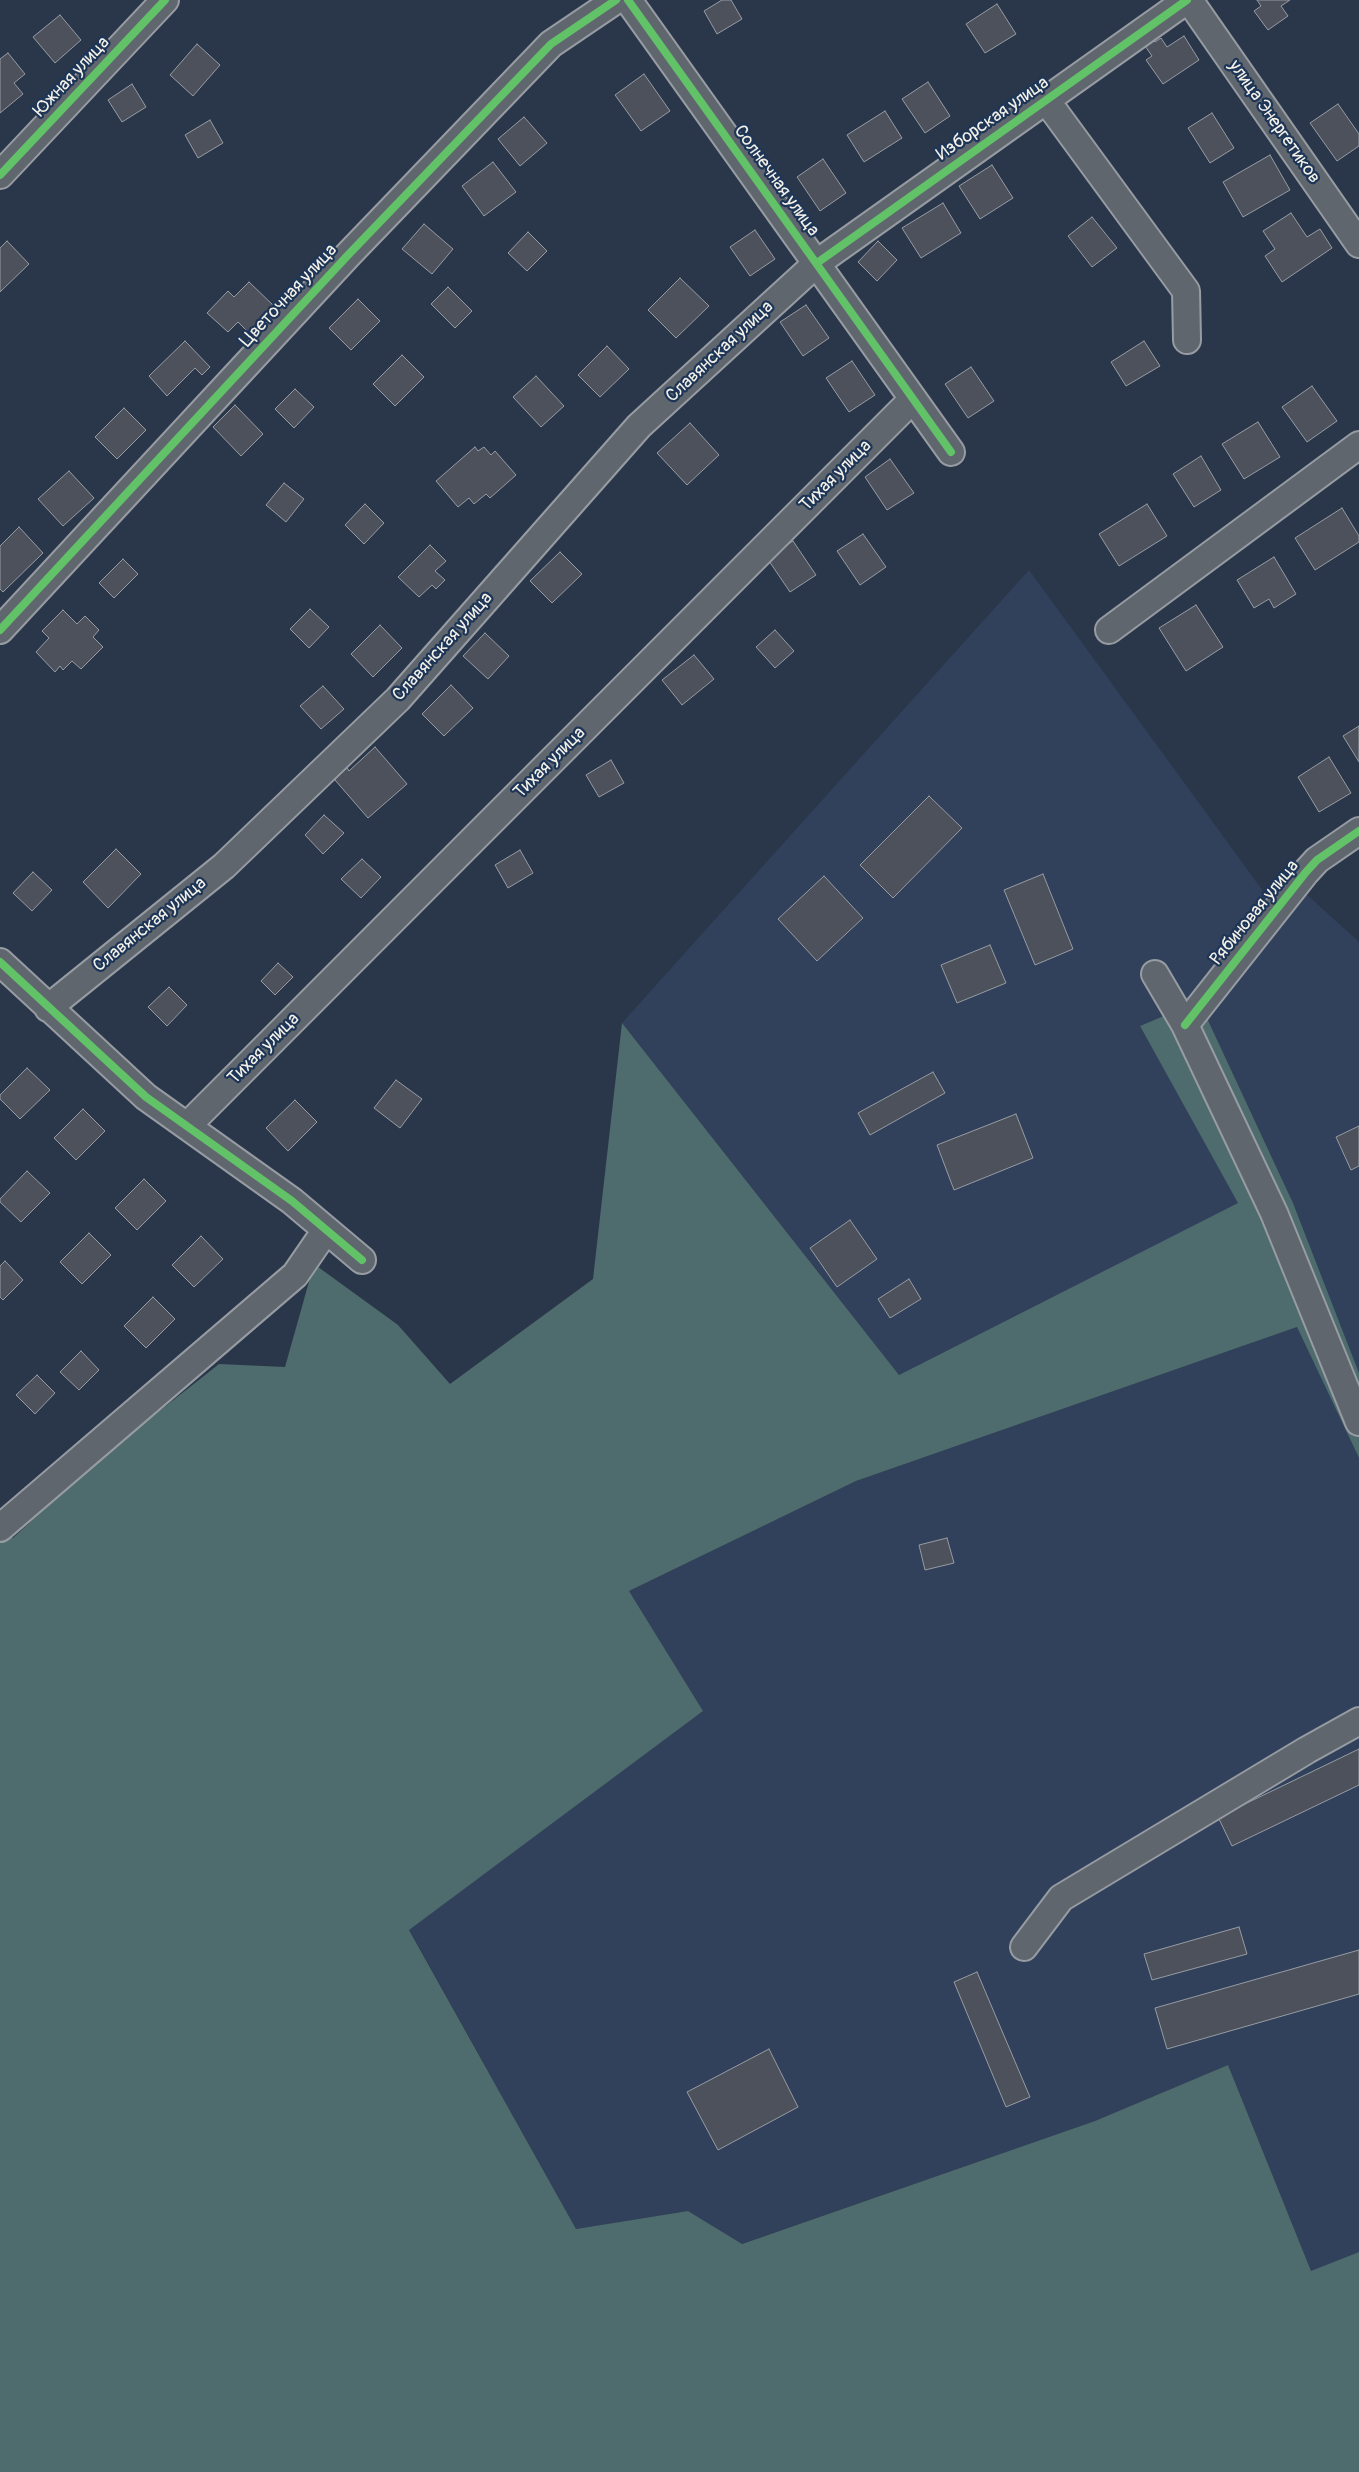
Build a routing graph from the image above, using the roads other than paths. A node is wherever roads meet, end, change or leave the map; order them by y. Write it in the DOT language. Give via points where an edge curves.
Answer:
graph roads {
  1 [pos="165,0"];
  2 [pos="616,0"];
  3 [pos="628,0"];
  4 [pos="1188,0"];
  5 [pos="1046,100"];
  6 [pos="0,175"];
  7 [pos="1359,244"];
  8 [pos="817,263"];
  9 [pos="1187,340"];
  10 [pos="913,399"];
  11 [pos="1359,445"];
  12 [pos="951,452"];
  13 [pos="0,630"];
  14 [pos="1109,630"];
  15 [pos="1359,832"];
  16 [pos="0,962"];
  17 [pos="1155,974"];
  18 [pos="48,1008"];
  19 [pos="1185,1025"];
  20 [pos="187,1126"];
  21 [pos="326,1230"];
  22 [pos="362,1260"];
  23 [pos="1359,1422"];
  24 [pos="0,1528"];
  25 [pos="1359,1721"];
  26 [pos="1024,1947"];
  1 -- 6 [label="street, Южная улица"];
  2 -- 13 [label="street, Цветочная улица" via="551,44 349,254"];
  3 -- 8 [label="street, Солнечная улица"];
  4 -- 5 [label="street, Изборская улица"];
  4 -- 7 [label="street, улица Энергетиков"];
  5 -- 8 [label="street, Изборская улица"];
  5 -- 9 [label="street" via="1186,291"];
  8 -- 10 [label="street, Солнечная улица"];
  8 -- 18 [label="street, Славянская улица" via="639,426 398,699 224,866"];
  10 -- 12 [label="street, Солнечная улица"];
  10 -- 20 [label="street, Тихая улица"];
  11 -- 14 [label="street"];
  15 -- 19 [label="street, Рябиновая улица" via="1317,860 1306,872"];
  16 -- 18 [label="street"];
  17 -- 19 [label="street"];
  18 -- 20 [label="street" via="146,1097"];
  19 -- 23 [label="street" via="1274,1213"];
  20 -- 21 [label="street" via="292,1201"];
  21 -- 22 [label="street"];
  21 -- 24 [label="street" via="295,1275"];
  25 -- 26 [label="street" via="1061,1898"];
}
